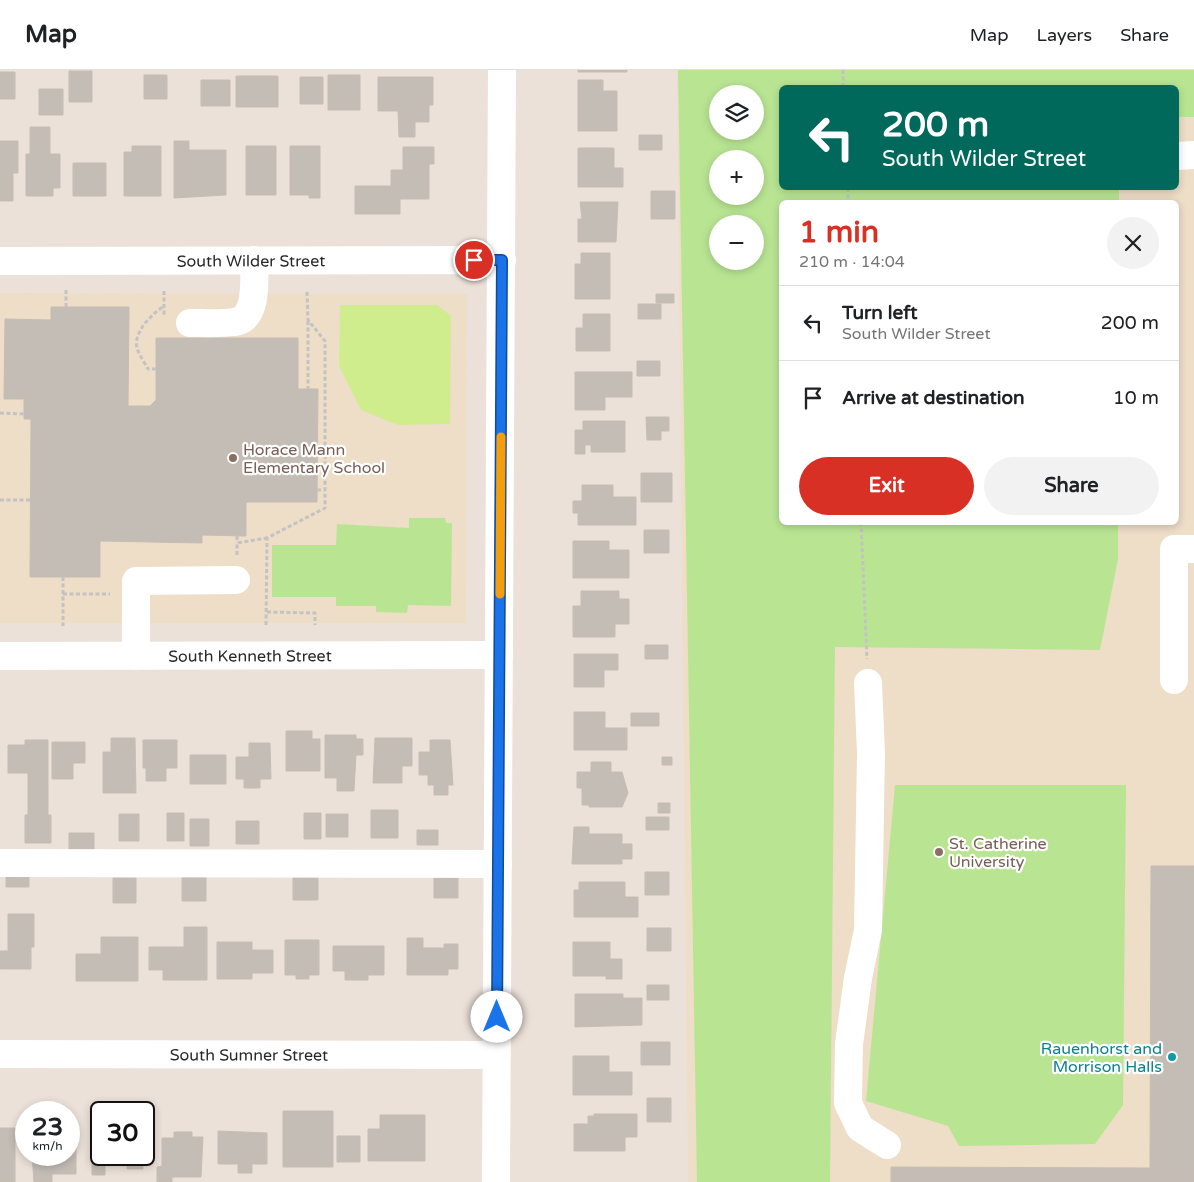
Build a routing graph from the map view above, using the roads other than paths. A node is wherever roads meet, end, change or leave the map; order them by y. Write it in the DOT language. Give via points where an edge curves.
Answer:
graph roads {
  1 [pos="502,70"];
  2 [pos="1179,156"];
  3 [pos="1194,156"];
  4 [pos="254,260"];
  5 [pos="502,260"];
  6 [pos="0,261"];
  7 [pos="190,323"];
  8 [pos="1194,549"];
  9 [pos="236,580"];
  10 [pos="499,655"];
  11 [pos="0,656"];
  12 [pos="136,656"];
  13 [pos="1174,680"];
  14 [pos="868,683"];
  15 [pos="0,863"];
  16 [pos="498,864"];
  17 [pos="0,1054"];
  18 [pos="497,1055"];
  19 [pos="887,1145"];
  20 [pos="496,1182"];
  1 -- 5 [label="street"];
  2 -- 3 [label="street"];
  4 -- 5 [label="street, South Wilder Street"];
  4 -- 6 [label="street, South Wilder Street"];
  4 -- 7 [label="street" via="254,291 251,306 244,316 236,322"];
  5 -- 10 [label="street"];
  8 -- 13 [label="street" via="1174,549"];
  9 -- 12 [label="street" via="136,581"];
  10 -- 12 [label="street, South Kenneth Street"];
  10 -- 16 [label="street"];
  11 -- 12 [label="street, South Kenneth Street"];
  14 -- 19 [label="street" via="871,753 868,930 849,1044 848,1103 860,1128"];
  15 -- 16 [label="street"];
  16 -- 18 [label="street"];
  17 -- 18 [label="street, South Sumner Street"];
  18 -- 20 [label="street"];
}
